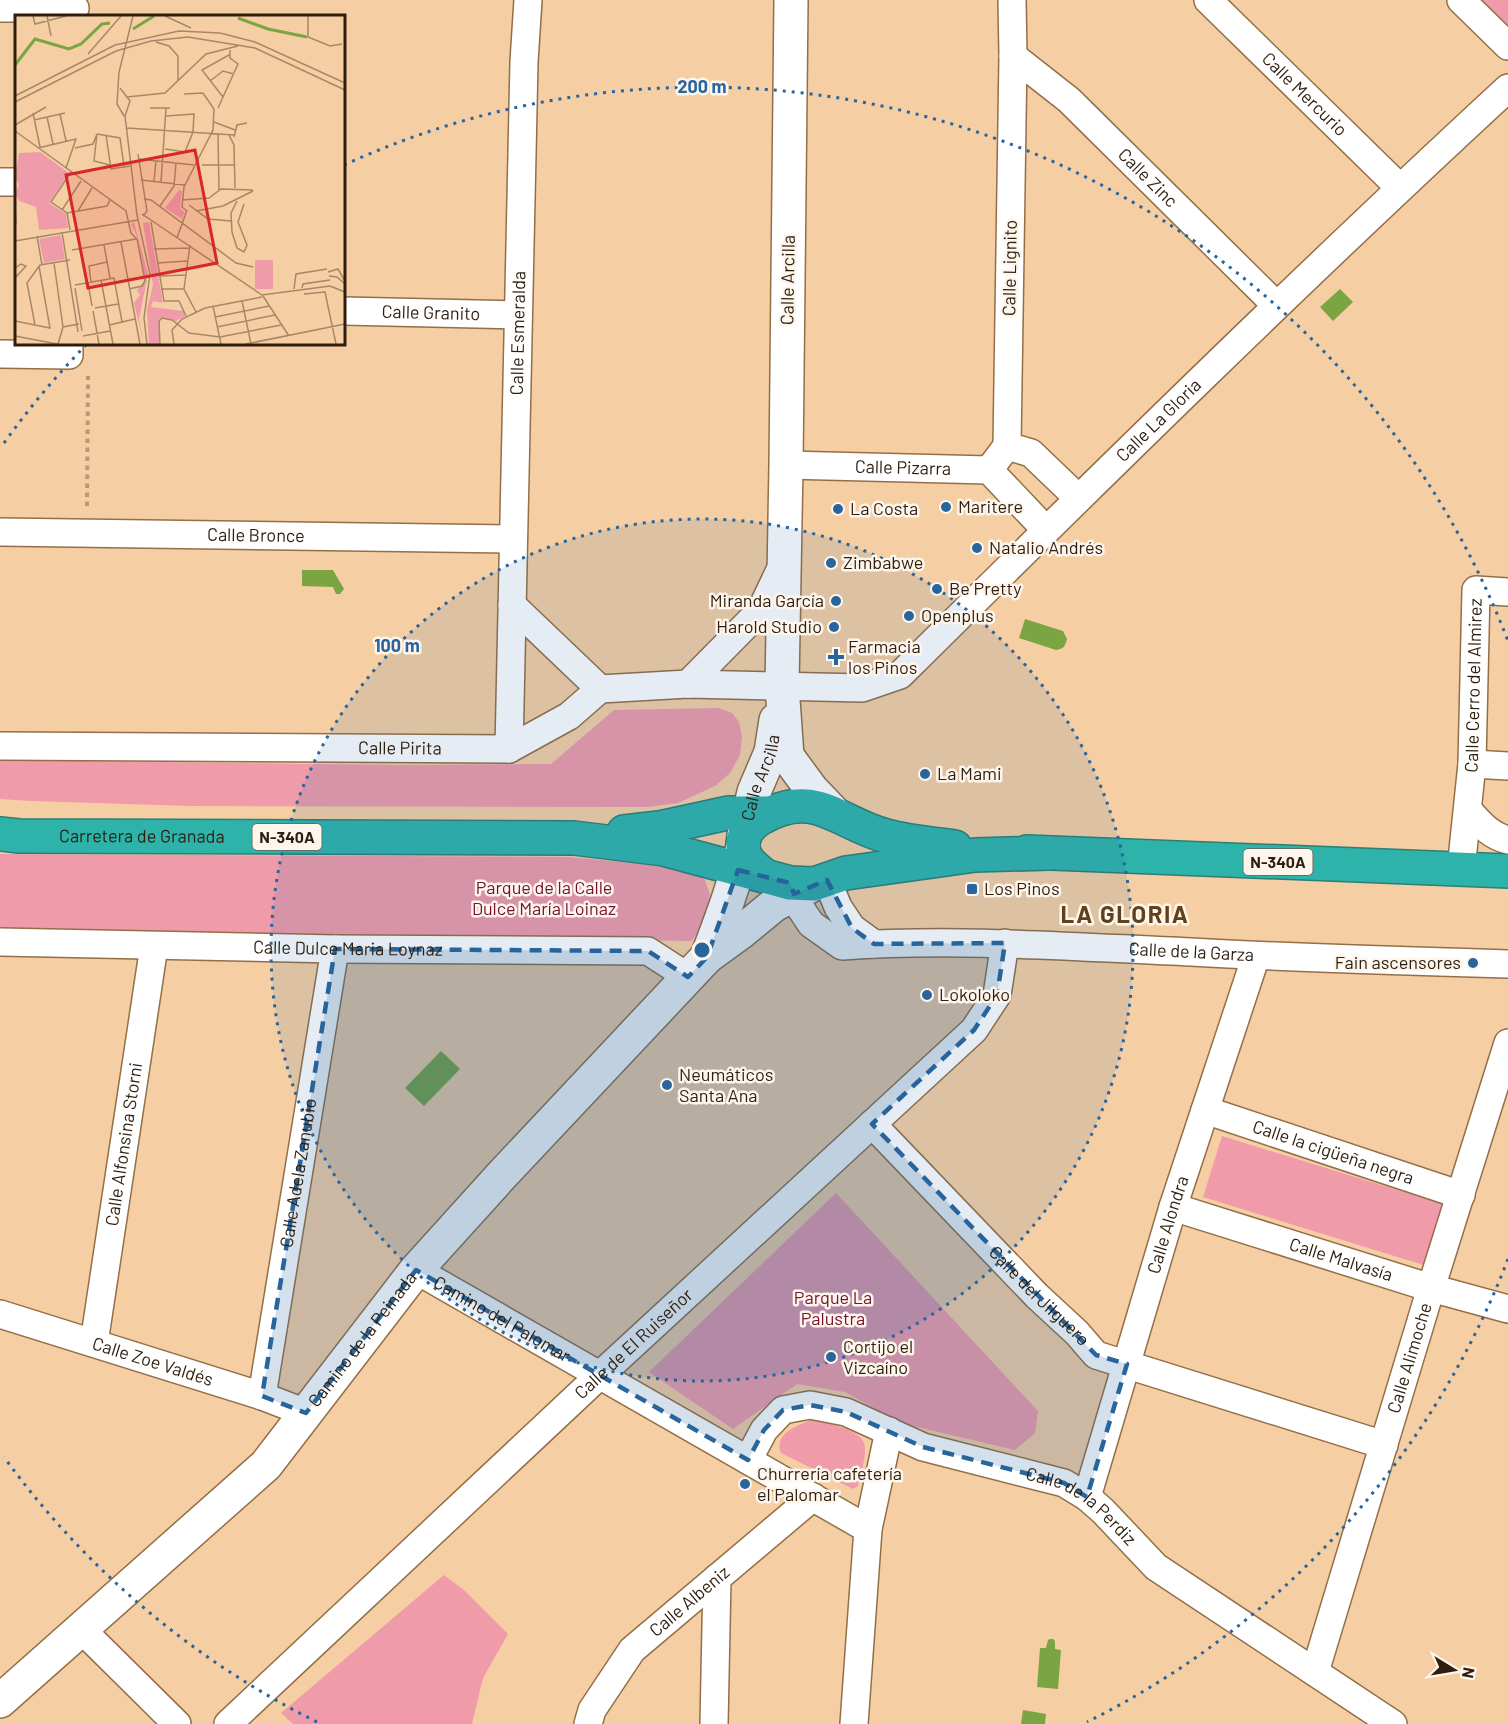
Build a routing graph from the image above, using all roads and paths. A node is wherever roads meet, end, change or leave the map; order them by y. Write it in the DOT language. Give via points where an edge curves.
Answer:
graph roads {
  1 [pos="513,0"];
  2 [pos="528,0"];
  3 [pos="791,0"];
  4 [pos="1012,0"];
  5 [pos="1208,0"];
  6 [pos="1461,0"];
  7 [pos="0,8"];
  8 [pos="75,8"];
  9 [pos="1508,46"];
  10 [pos="1013,56"];
  11 [pos="524,62"];
  12 [pos="1508,88"];
  13 [pos="1400,188"];
  14 [pos="1276,305"];
  15 [pos="345,311"];
  16 [pos="518,315"];
  17 [pos="69,349"];
  18 [pos="0,354"];
  19 [pos="1007,446"];
  20 [pos="786,465"];
  21 [pos="989,470"];
  22 [pos="1078,498"];
  23 [pos="1046,530"];
  24 [pos="0,532"];
  25 [pos="87,533"];
  26 [pos="513,539"];
  27 [pos="784,561"];
  28 [pos="1508,592"];
  29 [pos="512,605"];
  30 [pos="688,684"];
  31 [pos="782,686"];
  32 [pos="600,689"];
  33 [pos="0,746"];
  34 [pos="498,749"];
  35 [pos="1472,764"];
  36 [pos="1508,766"];
  37 [pos="1468,810"];
  38 [pos="841,817"];
  39 [pos="0,834"];
  40 [pos="574,838"];
  41 [pos="1508,840"];
  42 [pos="1049,853"];
  43 [pos="780,860"];
  44 [pos="1461,869"];
  45 [pos="1508,871"];
  46 [pos="0,942"];
  47 [pos="1005,943"];
  48 [pos="874,944"];
  49 [pos="154,946"];
  50 [pos="335,949"];
  51 [pos="1256,956"];
  52 [pos="1508,964"];
  53 [pos="697,967"];
  54 [pos="1508,1043"];
  55 [pos="1205,1110"];
  56 [pos="872,1124"];
  57 [pos="1461,1195"];
  58 [pos="1173,1207"];
  59 [pos="416,1270"];
  60 [pos="1431,1288"];
  61 [pos="1508,1310"];
  62 [pos="0,1314"];
  63 [pos="94,1343"];
  64 [pos="1127,1364"];
  65 [pos="600,1375"];
  66 [pos="262,1396"];
  67 [pos="306,1413"];
  68 [pos="889,1431"];
  69 [pos="1384,1445"];
  70 [pos="748,1460"];
  71 [pos="813,1497"];
  72 [pos="1087,1497"];
  73 [pos="868,1529"];
  74 [pos="717,1578"];
  75 [pos="82,1630"];
  76 [pos="1316,1672"];
  77 [pos="0,1701"];
  78 [pos="177,1724"];
  79 [pos="228,1724"];
  80 [pos="588,1724"];
  81 [pos="714,1724"];
  82 [pos="854,1724"];
  83 [pos="1393,1724"];
  1 -- 11 [label="street, Calle Esmeralda"];
  2 -- 11 [label="street, Calle Esmeralda"];
  3 -- 20 [label="street, Calle Arcilla"];
  4 -- 10 [label="street, Calle Lignito"];
  5 -- 13 [label="street, Calle Mercurio"];
  6 -- 9 [label="street"];
  7 -- 8 [label="street"];
  10 -- 14 [label="street, Calle Zinc" via="1069,100"];
  10 -- 19 [label="street, Calle Lignito"];
  11 -- 16 [label="street, Calle Esmeralda"];
  12 -- 13 [label="street, Calle La Gloria"];
  13 -- 14 [label="street, Calle La Gloria"];
  14 -- 22 [label="street, Calle La Gloria"];
  15 -- 16 [label="street, Calle Granito"];
  16 -- 26 [label="street, Calle Esmeralda"];
  17 -- 18 [label="street"];
  17 -- 25 [label="path" via="88,368"];
  19 -- 21 [label="street"];
  19 -- 22 [label="street" via="1031,453"];
  20 -- 21 [label="street, Calle Pizarra"];
  20 -- 27 [label="street, Calle Arcilla"];
  21 -- 23 [label="street"];
  22 -- 23 [label="street, Calle La Gloria"];
  23 -- 31 [label="street, Calle La Gloria" via="900,675 862,688"];
  24 -- 25 [label="street, Calle Bronce"];
  25 -- 26 [label="street, Calle Bronce"];
  26 -- 29 [label="street, Calle Esmeralda"];
  27 -- 30 [label="street, Calle Arcilla" via="761,610"];
  27 -- 31 [label="street, Calle Arcilla"];
  28 -- 35 [label="street, Calle Cerro del Almirez" via="1476,590"];
  29 -- 32 [label="street"];
  29 -- 34 [label="street, Calle Esmeralda"];
  30 -- 31 [label="street"];
  30 -- 32 [label="street"];
  31 -- 38 [label="street, Calle Arcilla" via="787,756 812,790"];
  31 -- 43 [label="street, Calle Arcilla" via="771,752 754,792"];
  32 -- 34 [label="street, Calle Pirita" via="569,717"];
  33 -- 34 [label="street, Calle Pirita"];
  35 -- 36 [label="street"];
  35 -- 37 [label="street, Calle Cerro del Almirez"];
  37 -- 41 [label="street" via="1484,829"];
  37 -- 44 [label="street, Calle Cerro del Almirez"];
  38 -- 42 [label="highway, N-340A" via="885,836 955,848"];
  38 -- 43 [label="highway, N-340A" via="819,807 788,806"];
  38 -- 43 [label="highway" via="857,832 862,846 854,865"];
  39 -- 40 [label="highway, Carretera de Granada / N-340A"];
  40 -- 43 [label="highway, N-340A"];
  40 -- 43 [label="highway, N-340A" via="659,828 728,813"];
  42 -- 43 [label="highway, N-340A"];
  42 -- 44 [label="highway, N-340A"];
  43 -- 48 [label="street" via="838,907 852,928"];
  43 -- 48 [label="street, Calle de la Garza" via="811,924 842,946"];
  43 -- 53 [label="street, Camino de la Peinada" via="726,908"];
  43 -- 53 [label="street, Camino de la Peinada" via="774,905"];
  44 -- 45 [label="highway, N-340A"];
  46 -- 49 [label="street, Calle Dulce Maria Loynaz"];
  47 -- 48 [label="street, Calle de la Garza"];
  47 -- 51 [label="street, Calle de la Garza"];
  47 -- 56 [label="street, Calle de El Ruiseñor" via="997,995 974,1030"];
  49 -- 50 [label="street, Calle Dulce Maria Loynaz"];
  49 -- 63 [label="street, Calle Alfonsina Storni"];
  50 -- 53 [label="street, Calle Dulce Maria Loynaz" via="648,951"];
  50 -- 66 [label="street, Calle Adela Zanubio"];
  51 -- 52 [label="street, Calle de la Garza"];
  51 -- 55 [label="street, Calle Alondra"];
  53 -- 59 [label="street, Camino de la Peinada"];
  54 -- 57 [label="street, Calle Alimoche"];
  55 -- 57 [label="street, Calle la cigüeña negra"];
  55 -- 58 [label="street, Calle Alondra"];
  56 -- 64 [label="street, Calle del Jilguero" via="1096,1355"];
  56 -- 65 [label="street, Calle de El Ruiseñor"];
  57 -- 60 [label="street, Calle Alimoche"];
  58 -- 60 [label="street, Calle Malvasía"];
  58 -- 64 [label="street, Calle Alondra"];
  59 -- 65 [label="street, Camino del Palomar"];
  59 -- 67 [label="street, Camino de la Peinada"];
  60 -- 61 [label="street, Calle Malvasía"];
  60 -- 69 [label="street, Calle Alimoche"];
  62 -- 63 [label="street, Calle Zoe Valdés"];
  63 -- 66 [label="street, Calle Zoe Valdés"];
  64 -- 69 [label="street, Calle del Jilguero"];
  64 -- 72 [label="street, Calle Alondra"];
  65 -- 70 [label="street, Camino del Palomar"];
  65 -- 79 [label="street, Calle de El Ruiseñor"];
  66 -- 67 [label="street, Calle Zoe Valdés"];
  67 -- 75 [label="street, Camino de la Peinada" via="266,1465"];
  68 -- 70 [label="street, Calle de la Perdiz" via="846,1412 810,1405 783,1410 764,1430"];
  68 -- 72 [label="street, Calle de la Perdiz" via="923,1447 1064,1483"];
  68 -- 73 [label="street"];
  69 -- 76 [label="street, Calle Alimoche"];
  70 -- 71 [label="street, Camino del Palomar"];
  71 -- 73 [label="street, Camino del Palomar"];
  71 -- 74 [label="street, Calle Albeniz"];
  72 -- 76 [label="street, Calle de la Perdiz" via="1156,1567"];
  73 -- 82 [label="street"];
  74 -- 80 [label="street, Calle Albeniz" via="632,1650 592,1710"];
  74 -- 81 [label="street"];
  75 -- 77 [label="street, Camino de la Peinada"];
  75 -- 78 [label="street"];
  76 -- 83 [label="street, Calle de la Perdiz"];
}
